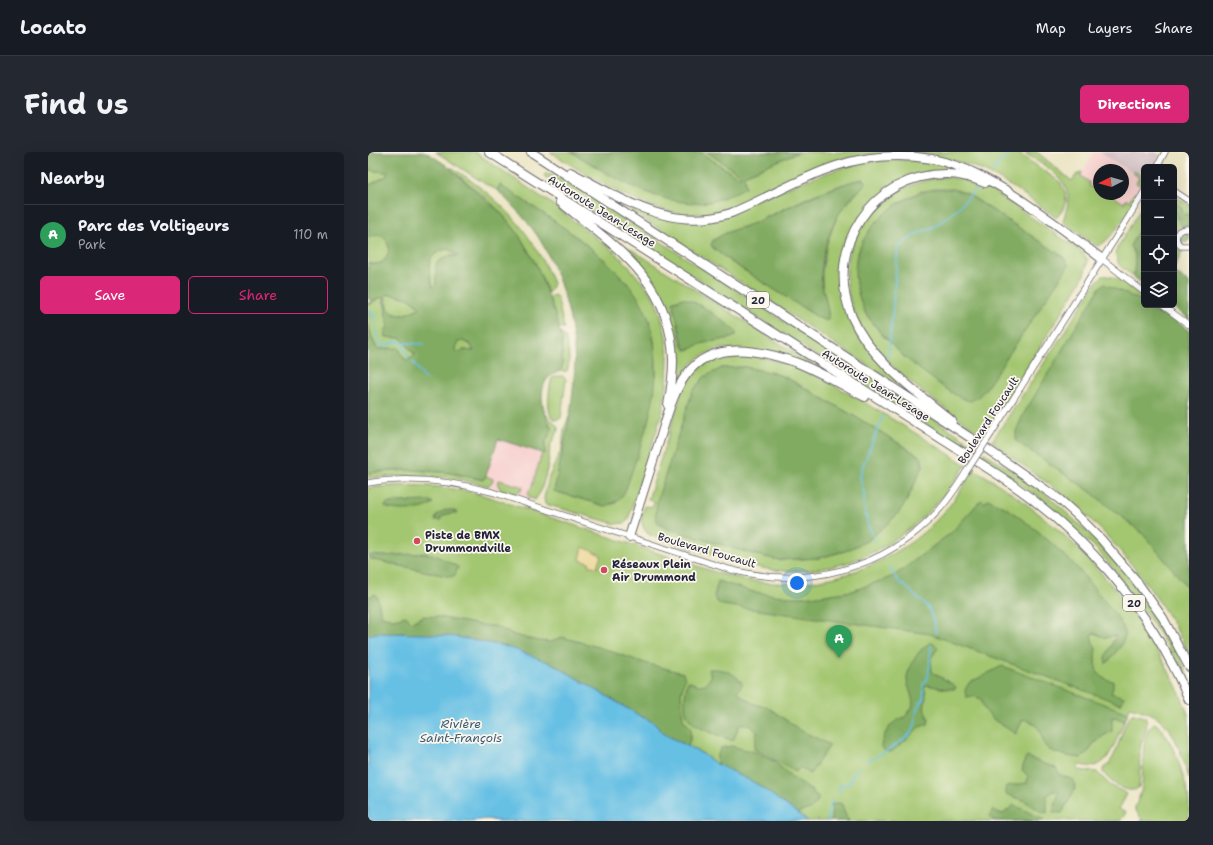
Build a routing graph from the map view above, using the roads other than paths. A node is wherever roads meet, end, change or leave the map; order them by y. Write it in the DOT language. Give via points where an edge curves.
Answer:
graph roads {
  1 [pos="489,152"];
  2 [pos="1165,152"];
  3 [pos="533,153"];
  4 [pos="1159,164"];
  5 [pos="523,173"];
  6 [pos="1010,193"];
  7 [pos="1177,193"];
  8 [pos="1141,197"];
  9 [pos="1189,201"];
  10 [pos="1189,230"];
  11 [pos="1189,246"];
  12 [pos="1102,259"];
  13 [pos="1141,290"];
  14 [pos="1166,308"];
  15 [pos="1189,325"];
  16 [pos="666,417"];
  17 [pos="911,420"];
  18 [pos="980,444"];
  19 [pos="368,483"];
  20 [pos="629,537"];
  21 [pos="1189,667"];
  22 [pos="1189,700"];
  1 -- 5 [label="highway, Autoroute Jean-Lesage / 20"];
  2 -- 4 [label="street"];
  3 -- 6 [label="highway" via="635,206 661,215 688,219 707,219 726,214 826,170 854,161 884,157 918,157 950,163 975,173"];
  3 -- 18 [label="highway, Autoroute Jean-Lesage / 20"];
  5 -- 16 [label="highway" via="621,252 656,293 667,319 672,349 672,378"];
  5 -- 17 [label="highway, Autoroute Jean-Lesage / 20"];
  6 -- 12 [label="highway"];
  6 -- 18 [label="highway" via="950,174 925,176 903,183 884,195 861,218 850,240 844,265 847,304 870,347 898,376"];
  7 -- 9 [label="street"];
  8 -- 12 [label="street, Boulevard Foucault"];
  10 -- 11 [label="street" via="1179,231 1176,239 1182,246"];
  12 -- 13 [label="street"];
  12 -- 20 [label="street, Boulevard Foucault, bridge" via="950,496 924,525 881,555 841,571 787,578 723,568"];
  14 -- 15 [label="street"];
  16 -- 17 [label="highway" via="682,380 697,363 716,353 741,350 767,354 800,364"];
  16 -- 20 [label="highway"];
  17 -- 22 [label="highway, Autoroute Jean-Lesage / 20" via="1024,493 1082,542 1141,613 1171,662"];
  18 -- 21 [label="highway, Autoroute Jean-Lesage / 20" via="1054,495 1101,539 1156,609"];
  19 -- 20 [label="street, Boulevard Foucault" via="410,480 464,485"];
}
